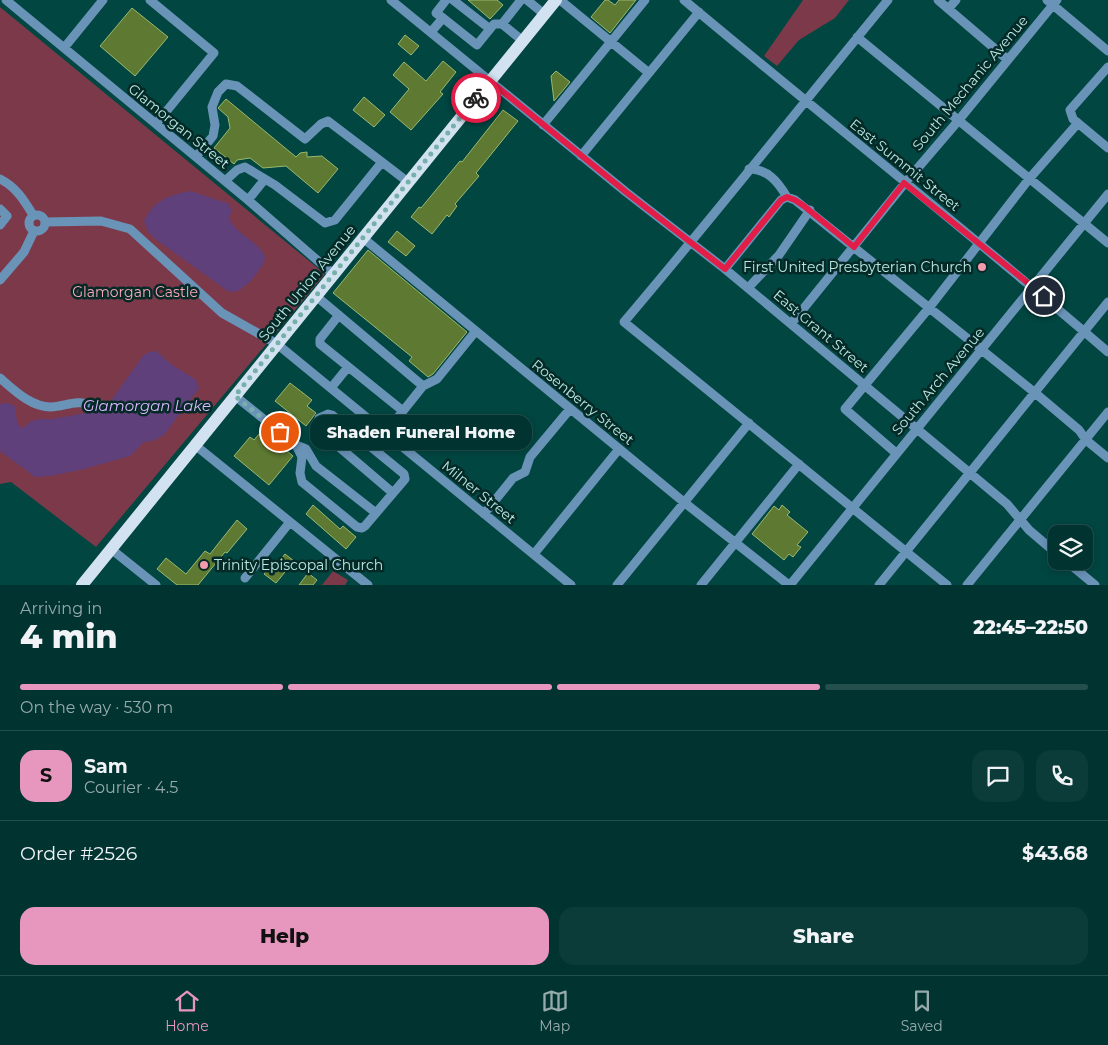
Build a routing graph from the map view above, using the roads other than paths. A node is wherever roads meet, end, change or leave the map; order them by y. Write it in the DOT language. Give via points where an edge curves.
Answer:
graph roads {
  1 [pos="6,0"];
  2 [pos="104,0"];
  3 [pos="150,0"];
  4 [pos="392,0"];
  5 [pos="446,0"];
  6 [pos="453,0"];
  7 [pos="521,0"];
  8 [pos="527,0"];
  9 [pos="556,0"];
  10 [pos="560,0"];
  11 [pos="645,0"];
  12 [pos="684,0"];
  13 [pos="888,0"];
  14 [pos="938,0"];
  15 [pos="956,0"];
  16 [pos="1052,2"];
  17 [pos="948,9"];
  18 [pos="699,12"];
  19 [pos="544,14"];
  20 [pos="443,18"];
  21 [pos="502,24"];
  22 [pos="490,29"];
  23 [pos="431,32"];
  24 [pos="857,37"];
  25 [pos="523,41"];
  26 [pos="611,41"];
  27 [pos="64,48"];
  28 [pos="1108,51"];
  29 [pos="1008,60"];
  30 [pos="1108,66"];
  31 [pos="650,73"];
  32 [pos="490,81"];
  33 [pos="806,102"];
  34 [pos="958,121"];
  35 [pos="1078,123"];
  36 [pos="156,124"];
  37 [pos="543,125"];
  38 [pos="1108,148"];
  39 [pos="581,156"];
  40 [pos="196,157"];
  41 [pos="382,162"];
  42 [pos="749,169"];
  43 [pos="0,179"];
  44 [pos="265,179"];
  45 [pos="1030,179"];
  46 [pos="225,181"];
  47 [pos="408,182"];
  48 [pos="904,183"];
  49 [pos="1108,194"];
  50 [pos="787,197"];
  51 [pos="248,200"];
  52 [pos="0,209"];
  53 [pos="810,210"];
  54 [pos="33,215"];
  55 [pos="45,222"];
  56 [pos="1084,224"];
  57 [pos="0,225"];
  58 [pos="34,231"];
  59 [pos="362,238"];
  60 [pos="692,243"];
  61 [pos="1108,243"];
  62 [pos="979,244"];
  63 [pos="854,247"];
  64 [pos="725,269"];
  65 [pos="333,274"];
  66 [pos="0,280"];
  67 [pos="1032,287"];
  68 [pos="748,288"];
  69 [pos="316,296"];
  70 [pos="1108,302"];
  71 [pos="929,308"];
  72 [pos="339,315"];
  73 [pos="791,324"];
  74 [pos="1085,331"];
  75 [pos="475,332"];
  76 [pos="277,344"];
  77 [pos="982,350"];
  78 [pos="1108,352"];
  79 [pos="348,367"];
  80 [pos="0,378"];
  81 [pos="864,385"];
  82 [pos="423,386"];
  83 [pos="331,388"];
  84 [pos="1034,392"];
  85 [pos="235,396"];
  86 [pos="90,405"];
  87 [pos="570,409"];
  88 [pos="402,411"];
  89 [pos="1108,412"];
  90 [pos="749,423"];
  91 [pos="916,429"];
  92 [pos="280,432"];
  93 [pos="385,433"];
  94 [pos="1086,440"];
  95 [pos="195,445"];
  96 [pos="618,449"];
  97 [pos="896,453"];
  98 [pos="1108,458"];
  99 [pos="799,464"];
  100 [pos="969,473"];
  101 [pos="393,493"];
  102 [pos="685,503"];
  103 [pos="853,507"];
  104 [pos="376,513"];
  105 [pos="484,514"];
  106 [pos="1020,519"];
  107 [pos="290,522"];
  108 [pos="736,542"];
  109 [pos="1048,545"];
  110 [pos="111,549"];
  111 [pos="906,552"];
  112 [pos="534,554"];
  113 [pos="1077,570"];
  114 [pos="245,578"];
  115 [pos="792,584"];
  116 [pos="82,585"];
  117 [pos="156,585"];
  118 [pos="368,585"];
  119 [pos="571,585"];
  120 [pos="617,585"];
  121 [pos="701,585"];
  122 [pos="879,585"];
  123 [pos="947,585"];
  124 [pos="967,585"];
  125 [pos="1095,585"];
  1 -- 27 [label="street, Glamorgan Street"];
  2 -- 27 [label="street"];
  3 -- 36 [label="street" via="214,53"];
  4 -- 23 [label="street, East Grant Street"];
  5 -- 20 [label="street" via="436,12"];
  6 -- 22 [label="street"];
  7 -- 21 [label="street"];
  8 -- 19 [label="street"];
  9 -- 19 [label="main road, South Union Avenue"];
  10 -- 26 [label="street"];
  11 -- 26 [label="street"];
  12 -- 18 [label="street, East Summit Street"];
  13 -- 24 [label="street"];
  14 -- 17 [label="street"];
  15 -- 17 [label="street"];
  16 -- 28 [label="street"];
  16 -- 29 [label="street, South Mechanic Avenue"];
  17 -- 29 [label="street"];
  18 -- 31 [label="street"];
  18 -- 33 [label="street, East Summit Street"];
  19 -- 25 [label="main road, South Union Avenue"];
  20 -- 22 [label="street" via="476,45"];
  20 -- 23 [label="street"];
  21 -- 22 [label="street" via="494,24"];
  21 -- 25 [label="street"];
  23 -- 32 [label="street, East Grant Street"];
  24 -- 33 [label="street"];
  24 -- 34 [label="street"];
  25 -- 32 [label="main road, South Union Avenue"];
  26 -- 31 [label="street"];
  26 -- 37 [label="street"];
  27 -- 36 [label="street, Glamorgan Street"];
  29 -- 34 [label="street, South Mechanic Avenue"];
  30 -- 35 [label="street" via="1070,110"];
  31 -- 39 [label="street"];
  32 -- 37 [label="street, East Grant Street"];
  32 -- 47 [label="main road, South Union Avenue"];
  33 -- 42 [label="street"];
  33 -- 48 [label="street, East Summit Street"];
  34 -- 45 [label="street"];
  34 -- 48 [label="street, South Mechanic Avenue"];
  35 -- 38 [label="street"];
  35 -- 45 [label="street"];
  36 -- 40 [label="street, Glamorgan Street"];
  37 -- 39 [label="street, East Grant Street"];
  39 -- 60 [label="street, East Grant Street"];
  40 -- 41 [label="street" via="213,136 212,107 218,92 226,84 237,86 304,138 328,121"];
  40 -- 46 [label="street, Glamorgan Street"];
  41 -- 44 [label="street" via="336,220 325,223"];
  41 -- 47 [label="street"];
  42 -- 50 [label="street" via="759,169 768,174 778,182"];
  42 -- 60 [label="street"];
  43 -- 54 [label="street" via="21,196"];
  44 -- 46 [label="street" via="245,167"];
  44 -- 51 [label="street"];
  45 -- 56 [label="street"];
  45 -- 62 [label="street"];
  46 -- 51 [label="street, Glamorgan Street"];
  47 -- 59 [label="main road, South Union Avenue"];
  48 -- 62 [label="street, East Summit Street"];
  48 -- 63 [label="street, South Mechanic Avenue"];
  49 -- 56 [label="street, South Arch Avenue"];
  50 -- 53 [label="street"];
  50 -- 64 [label="street" via="781,200"];
  51 -- 65 [label="street, Glamorgan Street"];
  52 -- 57 [label="street" via="7,216"];
  53 -- 63 [label="street"];
  53 -- 68 [label="street" via="779,255"];
  54 -- 55 [label="street" via="41,215"];
  54 -- 58 [label="street" via="29,225"];
  55 -- 58 [label="street" via="42,230"];
  55 -- 76 [label="street, Milner Street" via="101,221 130,229 222,313"];
  56 -- 61 [label="street"];
  56 -- 67 [label="street, South Arch Avenue"];
  58 -- 66 [label="street" via="24,252"];
  59 -- 65 [label="main road, South Union Avenue"];
  59 -- 75 [label="street, Rosenberry Street"];
  60 -- 64 [label="street, East Grant Street"];
  60 -- 90 [label="street" via="624,322"];
  62 -- 67 [label="street, East Summit Street"];
  62 -- 71 [label="street"];
  63 -- 71 [label="street"];
  63 -- 73 [label="street, South Mechanic Avenue"];
  64 -- 68 [label="street, East Grant Street"];
  65 -- 69 [label="main road, South Union Avenue"];
  67 -- 74 [label="street, East Summit Street"];
  67 -- 77 [label="street, South Arch Avenue"];
  68 -- 73 [label="street, East Grant Street"];
  69 -- 72 [label="street"];
  69 -- 76 [label="main road, South Union Avenue"];
  70 -- 74 [label="street"];
  71 -- 77 [label="street"];
  71 -- 81 [label="street"];
  72 -- 79 [label="street" via="320,339 320,344"];
  72 -- 82 [label="street"];
  73 -- 81 [label="street, East Grant Street"];
  74 -- 78 [label="street, East Summit Street"];
  74 -- 84 [label="street"];
  75 -- 82 [label="street" via="437,379"];
  75 -- 87 [label="street, Rosenberry Street"];
  76 -- 83 [label="street, Milner Street"];
  76 -- 85 [label="main road, South Union Avenue"];
  77 -- 84 [label="street"];
  77 -- 91 [label="street, South Arch Avenue"];
  79 -- 83 [label="street"];
  79 -- 88 [label="street"];
  80 -- 86 [label="street" via="34,403 50,407 84,402"];
  81 -- 91 [label="street, East Grant Street"];
  81 -- 97 [label="street" via="845,409"];
  82 -- 88 [label="street"];
  83 -- 93 [label="street, Milner Street"];
  84 -- 94 [label="street" via="1079,430"];
  84 -- 100 [label="street"];
  85 -- 92 [label="street"];
  85 -- 95 [label="main road, South Union Avenue"];
  87 -- 96 [label="street, Rosenberry Street"];
  87 -- 105 [label="street" via="530,457 525,472 513,478"];
  88 -- 93 [label="street"];
  89 -- 94 [label="street"];
  90 -- 99 [label="street"];
  90 -- 102 [label="street"];
  91 -- 97 [label="street, South Arch Avenue"];
  91 -- 100 [label="street, East Grant Street"];
  93 -- 105 [label="street, Milner Street"];
  94 -- 98 [label="street"];
  94 -- 106 [label="street"];
  95 -- 107 [label="street"];
  95 -- 110 [label="main road, South Union Avenue"];
  96 -- 102 [label="street, Rosenberry Street"];
  96 -- 112 [label="street"];
  97 -- 103 [label="street, South Arch Avenue"];
  99 -- 103 [label="street"];
  99 -- 108 [label="street"];
  100 -- 106 [label="street, East Grant Street"];
  100 -- 111 [label="street"];
  101 -- 101 [label="street" via="405,479 404,474 332,415 319,418 325,435"];
  101 -- 104 [label="street"];
  102 -- 108 [label="street, Rosenberry Street"];
  102 -- 120 [label="street"];
  103 -- 111 [label="street"];
  103 -- 115 [label="street, South Arch Avenue"];
  104 -- 104 [label="street" via="316,466 306,449 294,443 302,457 302,482 357,527 365,526"];
  105 -- 112 [label="street, Milner Street"];
  106 -- 109 [label="street, East Grant Street"];
  106 -- 124 [label="street"];
  107 -- 114 [label="street"];
  107 -- 118 [label="street"];
  108 -- 115 [label="street, Rosenberry Street"];
  108 -- 121 [label="street"];
  110 -- 116 [label="main road, South Union Avenue"];
  110 -- 117 [label="street"];
  111 -- 122 [label="street"];
  111 -- 123 [label="street"];
  112 -- 119 [label="street, Milner Street"];
  113 -- 125 [label="street"];
}
